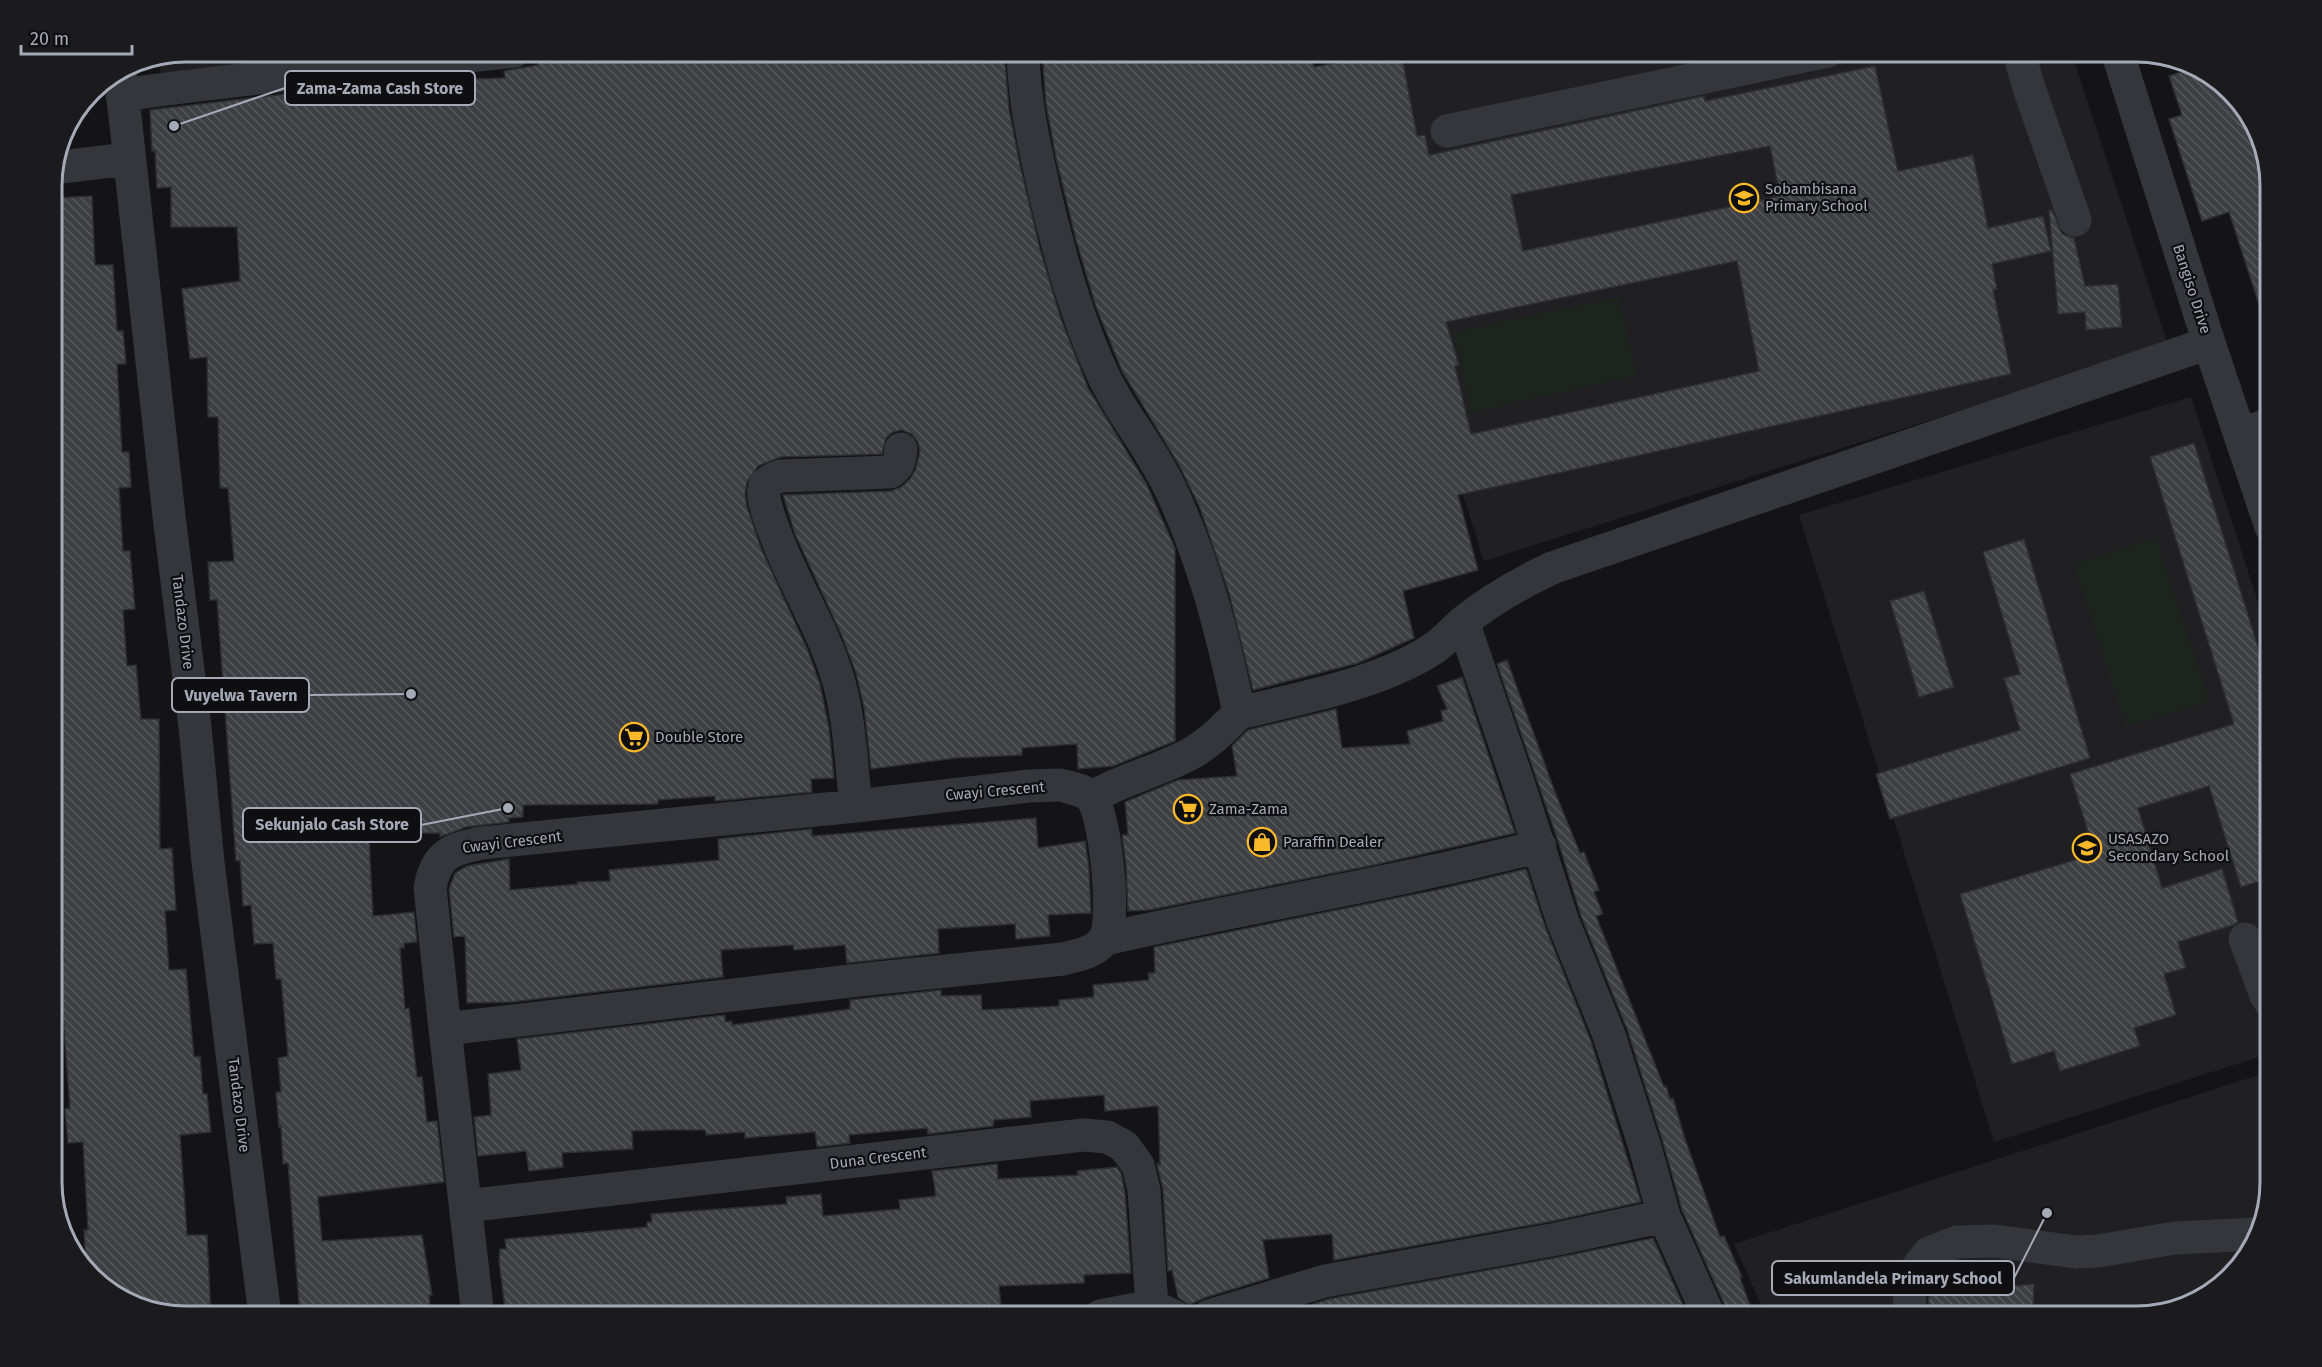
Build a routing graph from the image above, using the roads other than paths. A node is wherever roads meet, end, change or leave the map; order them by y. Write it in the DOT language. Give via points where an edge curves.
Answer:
graph roads {
  1 [pos="380,62"];
  2 [pos="1024,62"];
  3 [pos="1776,62"];
  4 [pos="2022,62"];
  5 [pos="2120,62"];
  6 [pos="121,83"];
  7 [pos="1447,131"];
  8 [pos="128,159"];
  9 [pos="64,167"];
  10 [pos="2075,220"];
  11 [pos="2209,343"];
  12 [pos="2256,429"];
  13 [pos="901,449"];
  14 [pos="2260,455"];
  15 [pos="1463,622"];
  16 [pos="1239,713"];
  17 [pos="1092,797"];
  18 [pos="856,806"];
  19 [pos="1540,846"];
  20 [pos="1105,939"];
  21 [pos="2245,939"];
  22 [pos="2260,979"];
  23 [pos="446,1029"];
  24 [pos="466,1206"];
  25 [pos="1664,1216"];
  26 [pos="2248,1234"];
  27 [pos="264,1306"];
  28 [pos="477,1306"];
  29 [pos="1162,1306"];
  30 [pos="1242,1306"];
  31 [pos="1704,1306"];
  32 [pos="1909,1306"];
  1 -- 6 [label="street"];
  2 -- 16 [label="street" via="1027,111 1068,281 1106,381 1153,454 1206,576"];
  3 -- 7 [label="street"];
  4 -- 10 [label="street"];
  5 -- 11 [label="street, Bangiso Drive"];
  6 -- 8 [label="street, Tandazo Drive"];
  8 -- 9 [label="street"];
  8 -- 27 [label="street, Tandazo Drive" via="208,862"];
  11 -- 12 [label="street, Bangiso Drive"];
  11 -- 15 [label="street" via="1552,568 1523,581"];
  12 -- 14 [label="street, Bangiso Drive"];
  13 -- 18 [label="street" via="900,461 890,472 781,476 769,480 764,487 764,498 784,557 838,680"];
  15 -- 16 [label="street" via="1433,650 1404,666"];
  15 -- 19 [label="street"];
  16 -- 17 [label="street" via="1219,734 1192,753"];
  17 -- 18 [label="street, Cwayi Crescent" via="1080,789 1029,786"];
  17 -- 20 [label="street" via="1099,814 1110,890 1111,919"];
  18 -- 23 [label="street, Cwayi Crescent" via="457,848 433,870 430,888"];
  19 -- 20 [label="street"];
  19 -- 25 [label="street" via="1563,922 1616,1054"];
  20 -- 23 [label="street" via="1088,953 1063,959"];
  21 -- 22 [label="street"];
  23 -- 24 [label="street, Cwayi Crescent"];
  24 -- 28 [label="street, Cwayi Crescent"];
  24 -- 29 [label="street, Duna Crescent" via="1083,1135 1107,1137 1124,1146 1138,1165"];
  25 -- 30 [label="street" via="1325,1281"];
  25 -- 31 [label="street"];
  26 -- 32 [label="street" via="2175,1238 2076,1252 1994,1241 1957,1242 1929,1253 1918,1267 1910,1288"];
}
